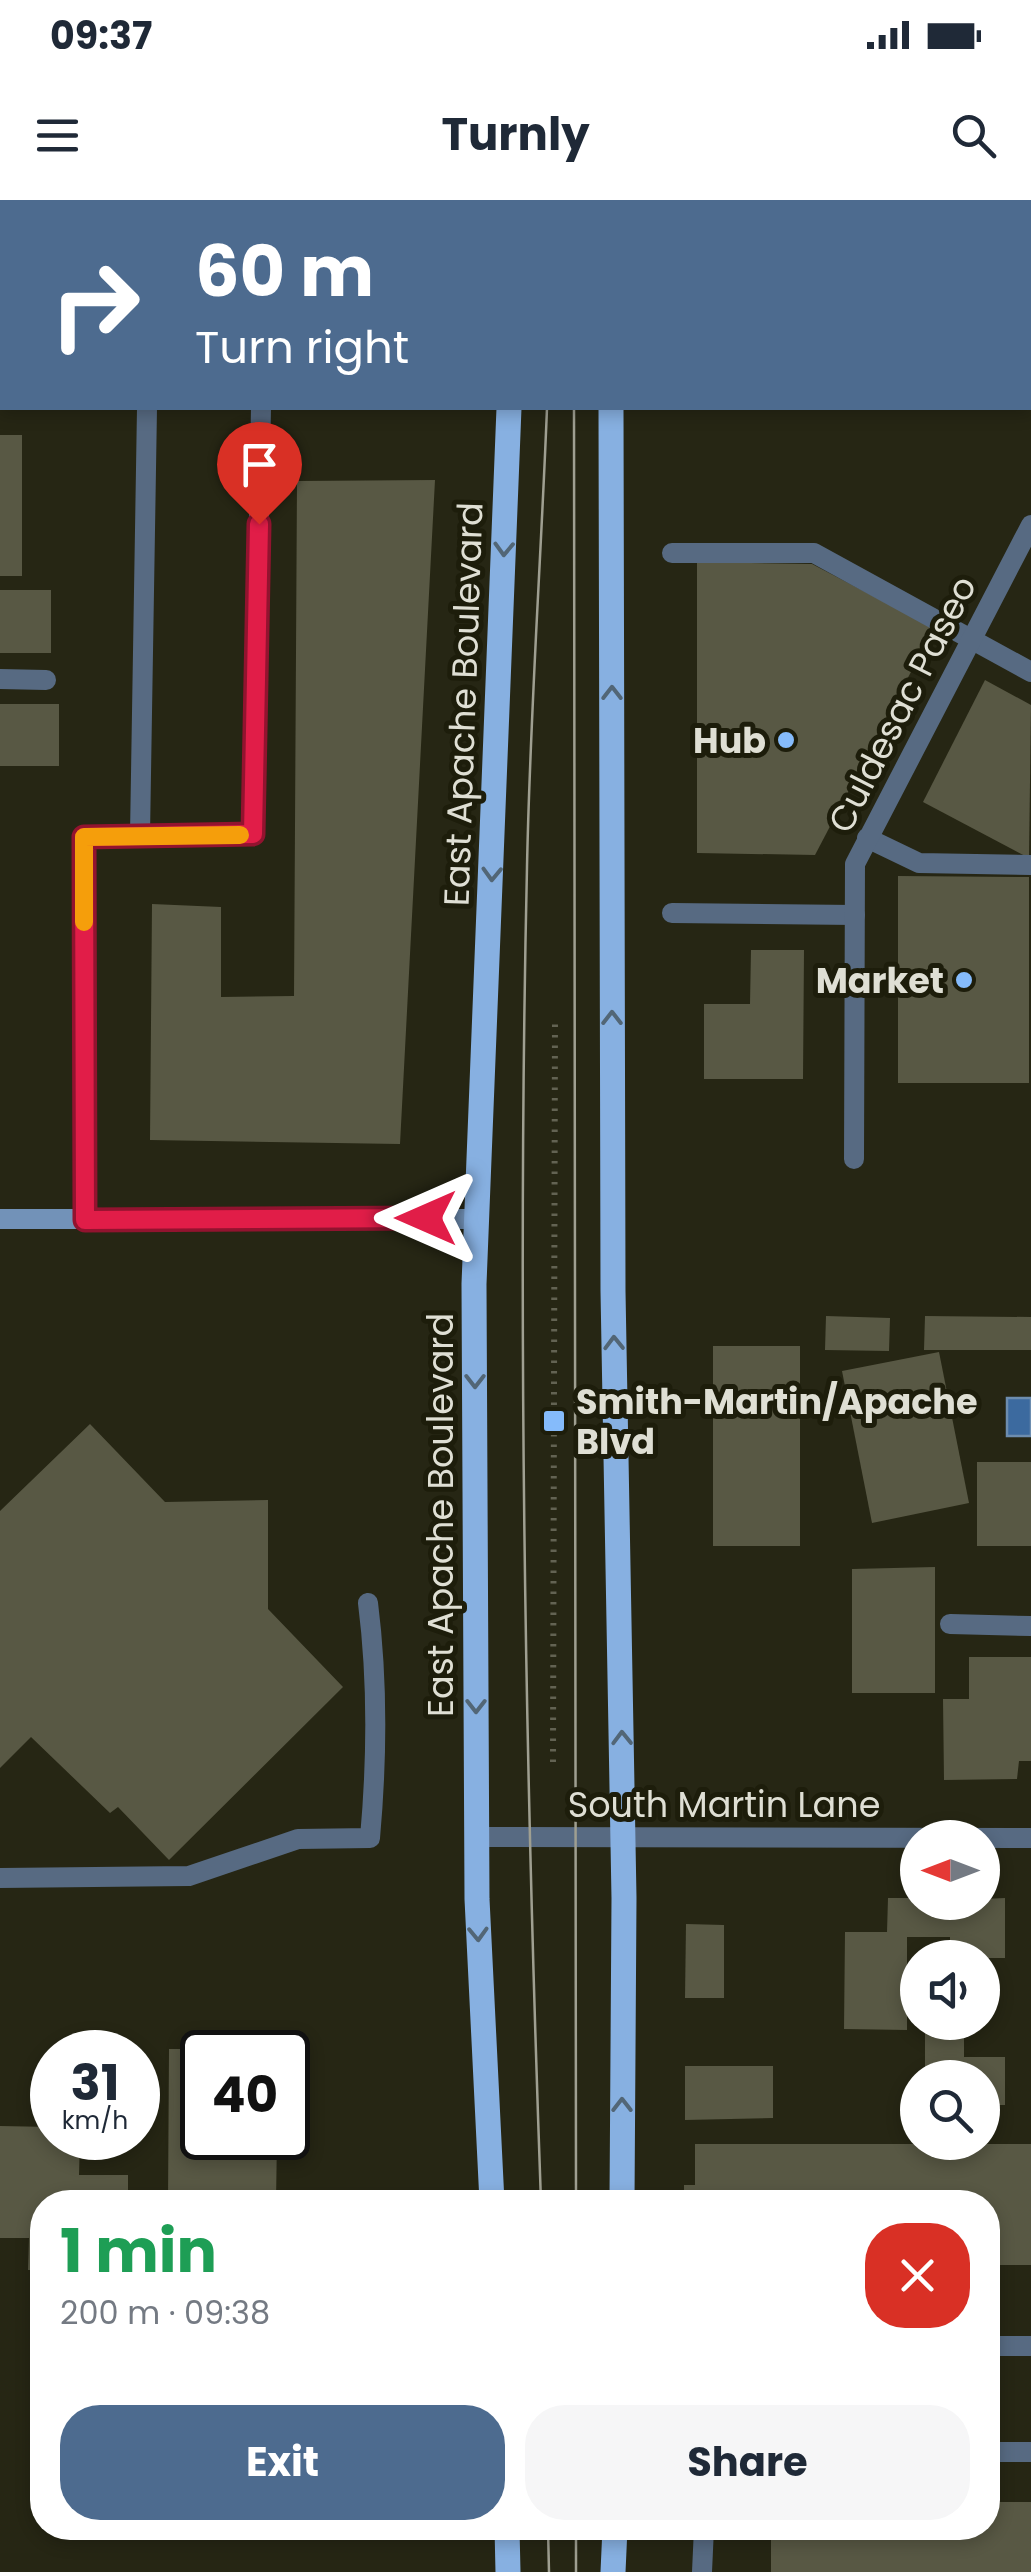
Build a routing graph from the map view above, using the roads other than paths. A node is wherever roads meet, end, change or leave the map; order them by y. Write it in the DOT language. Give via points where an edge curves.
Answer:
graph roads {
  1 [pos="147,410"];
  2 [pos="261,410"];
  3 [pos="509,410"];
  4 [pos="612,410"];
  5 [pos="1031,525"];
  6 [pos="672,553"];
  7 [pos="972,640"];
  8 [pos="1031,672"];
  9 [pos="0,680"];
  10 [pos="46,680"];
  11 [pos="140,835"];
  12 [pos="868,838"];
  13 [pos="1031,864"];
  14 [pos="672,914"];
  15 [pos="855,914"];
  16 [pos="854,1159"];
  17 [pos="475,1219"];
  18 [pos="0,1220"];
  19 [pos="85,1220"];
  20 [pos="368,1604"];
  21 [pos="950,1624"];
  22 [pos="1031,1626"];
  23 [pos="622,1836"];
  24 [pos="476,1837"];
  25 [pos="1031,1838"];
  26 [pos="0,1878"];
  27 [pos="491,2190"];
  28 [pos="622,2190"];
  29 [pos="1000,2346"];
  30 [pos="1031,2346"];
  31 [pos="1000,2452"];
  32 [pos="1031,2452"];
  33 [pos="507,2540"];
  34 [pos="614,2540"];
  35 [pos="703,2540"];
  36 [pos="508,2572"];
  37 [pos="613,2572"];
  38 [pos="702,2572"];
  1 -- 11 [label="street"];
  2 -- 11 [label="street" via="253,834"];
  3 -- 17 [label="main road, East Apache Boulevard, one-way"];
  23 -- 4 [label="main road, one-way" via="613,1272"];
  5 -- 7 [label="street, Culdesac Paseo"];
  6 -- 7 [label="street" via="814,553"];
  7 -- 8 [label="street"];
  7 -- 12 [label="street, Culdesac Paseo"];
  9 -- 10 [label="street"];
  11 -- 19 [label="street" via="84,837"];
  12 -- 13 [label="street" via="919,862"];
  12 -- 15 [label="street, Culdesac Paseo" via="855,864"];
  14 -- 15 [label="street"];
  15 -- 16 [label="street, Culdesac Paseo"];
  17 -- 19 [label="street"];
  17 -- 24 [label="main road, East Apache Boulevard, one-way"];
  18 -- 19 [label="street"];
  20 -- 26 [label="street" via="375,1660 370,1838 298,1839 189,1876"];
  21 -- 22 [label="street"];
  23 -- 24 [label="street, South Martin Lane"];
  23 -- 25 [label="street, South Martin Lane"];
  28 -- 23 [label="main road, one-way"];
  24 -- 27 [label="main road, East Apache Boulevard, one-way"];
  29 -- 30 [label="street"];
  31 -- 32 [label="street"];
  33 -- 36 [label="main road"];
  34 -- 37 [label="main road"];
  35 -- 38 [label="street"];
}
